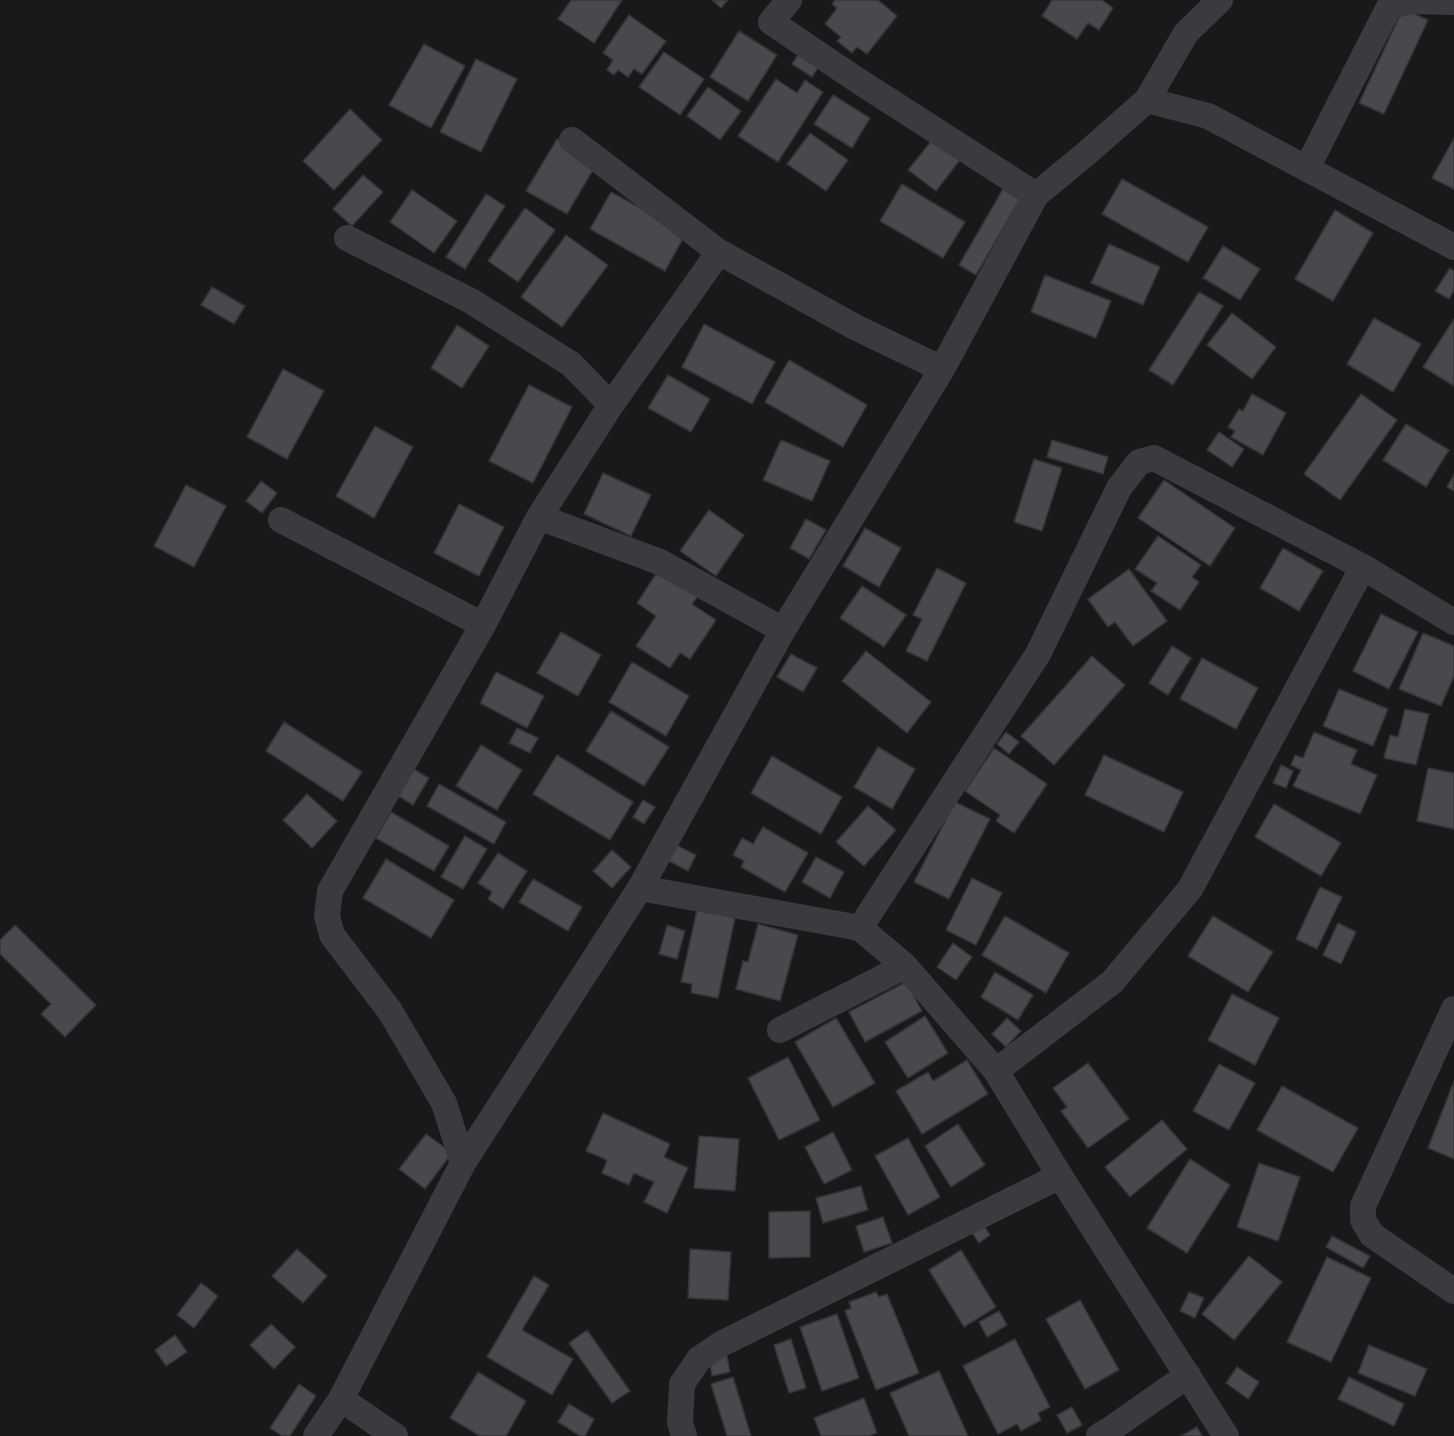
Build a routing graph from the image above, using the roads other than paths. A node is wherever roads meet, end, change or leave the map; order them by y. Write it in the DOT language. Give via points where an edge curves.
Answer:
graph roads {
  1 [pos="789,0"];
  2 [pos="1220,0"];
  3 [pos="1454,2"];
  4 [pos="1147,100"];
  5 [pos="572,140"];
  6 [pos="1307,168"];
  7 [pos="1036,195"];
  8 [pos="347,238"];
  9 [pos="1454,247"];
  10 [pos="719,252"];
  11 [pos="942,369"];
  12 [pos="611,405"];
  13 [pos="539,517"];
  14 [pos="281,520"];
  15 [pos="1363,567"];
  16 [pos="1454,622"];
  17 [pos="483,625"];
  18 [pos="783,630"];
  19 [pos="640,888"];
  20 [pos="860,928"];
  21 [pos="905,966"];
  22 [pos="1454,1010"];
  23 [pos="780,1030"];
  24 [pos="996,1071"];
  25 [pos="463,1163"];
  26 [pos="1060,1176"];
  27 [pos="1454,1290"];
  28 [pos="1188,1375"];
  29 [pos="340,1399"];
  30 [pos="316,1436"];
  31 [pos="395,1436"];
  32 [pos="684,1436"];
  33 [pos="1099,1436"];
  34 [pos="1226,1436"];
  1 -- 7 [label="street" via="771,22"];
  2 -- 4 [label="street" via="1186,33"];
  3 -- 6 [label="street" via="1410,1 1389,7"];
  4 -- 6 [label="street" via="1208,116"];
  4 -- 7 [label="street"];
  5 -- 10 [label="street"];
  6 -- 9 [label="street"];
  7 -- 11 [label="street"];
  8 -- 12 [label="street" via="471,301 571,364"];
  10 -- 11 [label="street" via="855,327"];
  10 -- 12 [label="street"];
  11 -- 18 [label="street"];
  12 -- 13 [label="street"];
  13 -- 17 [label="street"];
  13 -- 18 [label="street" via="660,562"];
  14 -- 17 [label="street"];
  15 -- 16 [label="street"];
  15 -- 20 [label="street" via="1154,458 1139,462 1119,488 1038,654"];
  15 -- 24 [label="street" via="1190,889 1112,982"];
  17 -- 25 [label="street" via="330,891 327,916 332,935 390,1011 444,1103"];
  18 -- 19 [label="street"];
  19 -- 20 [label="street"];
  19 -- 25 [label="street"];
  20 -- 21 [label="street"];
  21 -- 23 [label="street"];
  21 -- 24 [label="street"];
  22 -- 27 [label="street" via="1363,1206 1363,1220 1372,1235"];
  24 -- 26 [label="street"];
  25 -- 29 [label="street"];
  26 -- 28 [label="street"];
  26 -- 32 [label="street" via="706,1354 682,1384 680,1422"];
  28 -- 33 [label="street"];
  28 -- 34 [label="street"];
  29 -- 30 [label="street"];
  29 -- 31 [label="street"];
}
